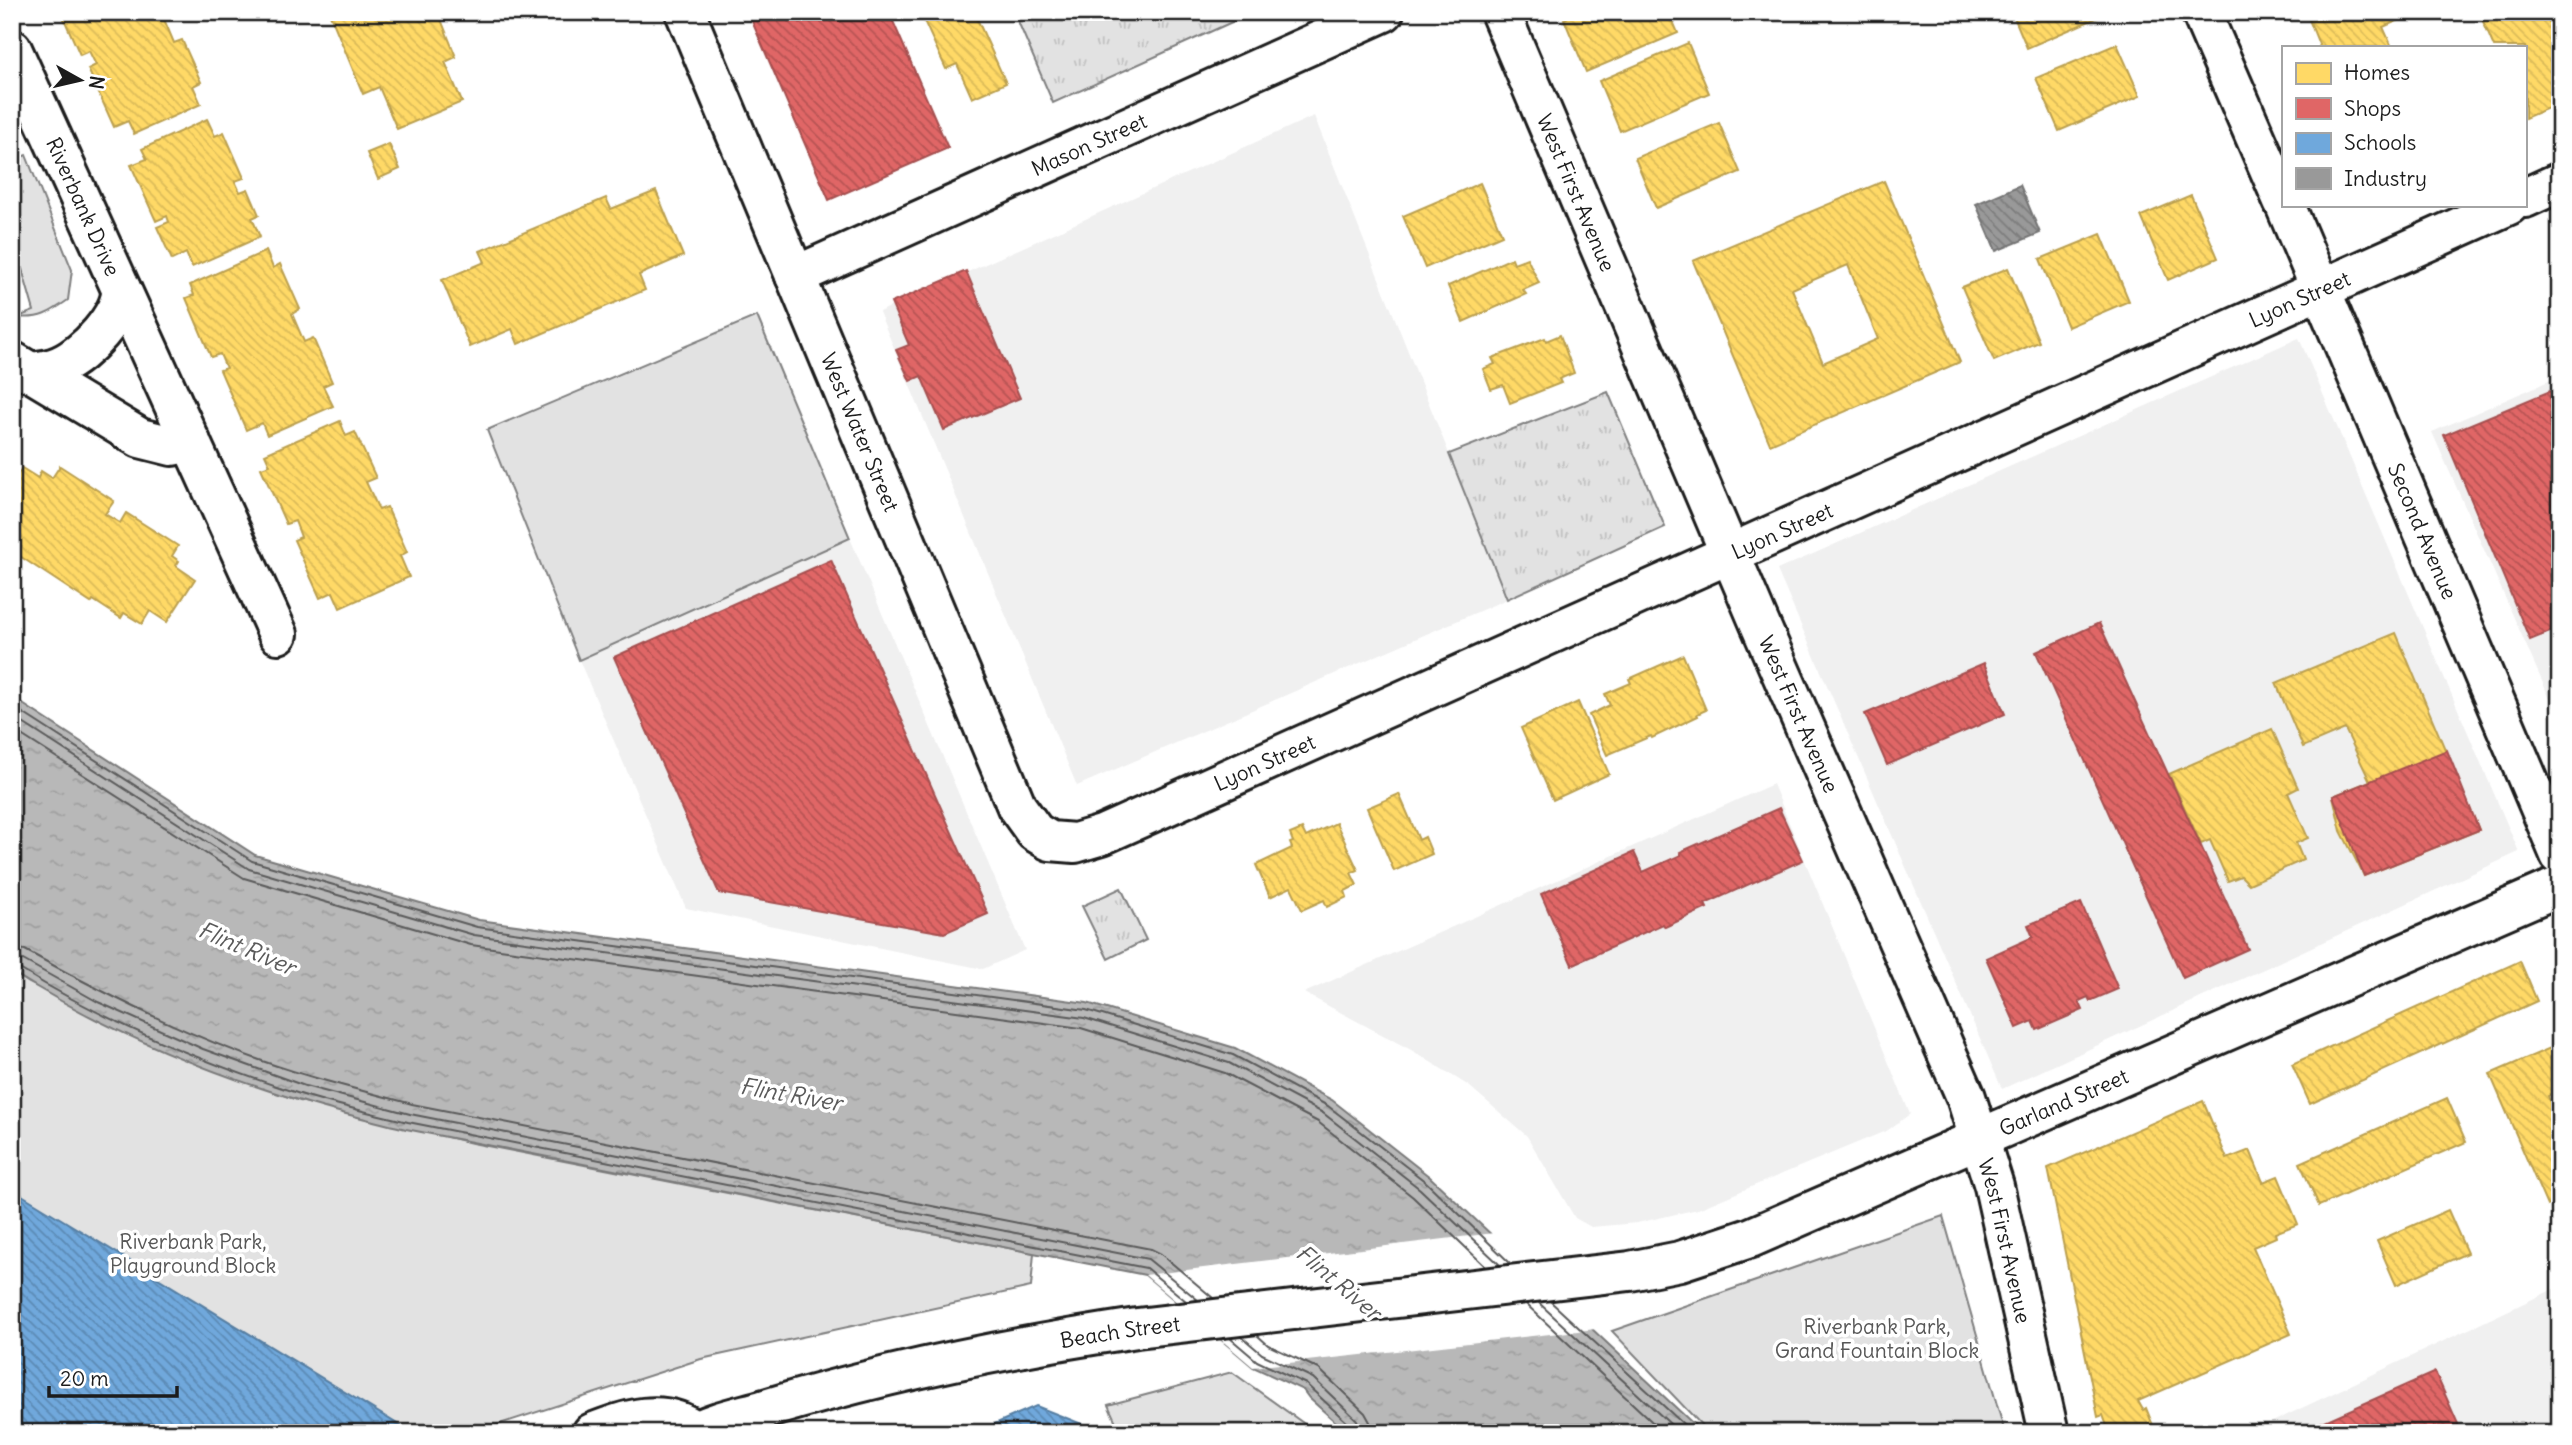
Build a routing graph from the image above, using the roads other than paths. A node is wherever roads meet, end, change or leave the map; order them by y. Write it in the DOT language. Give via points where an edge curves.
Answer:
graph roads {
  1 [pos="685,12"];
  2 [pos="1384,12"];
  3 [pos="1500,12"];
  4 [pos="2201,12"];
  5 [pos="12,49"];
  6 [pos="2560,182"];
  7 [pos="2282,198"];
  8 [pos="2526,198"];
  9 [pos="2285,206"];
  10 [pos="2507,206"];
  11 [pos="795,276"];
  12 [pos="121,289"];
  13 [pos="2322,289"];
  14 [pos="20,367"];
  15 [pos="191,442"];
  16 [pos="1731,554"];
  17 [pos="278,634"];
  18 [pos="1050,841"];
  19 [pos="2560,855"];
  20 [pos="2560,886"];
  21 [pos="1980,1137"];
  22 [pos="1555,1280"];
  23 [pos="695,1432"];
  24 [pos="592,1433"];
  25 [pos="2049,1433"];
  1 -- 11 [label="street, West Water Street"];
  2 -- 11 [label="street, Mason Street"];
  3 -- 16 [label="street, West First Avenue"];
  4 -- 7 [label="street, Second Avenue"];
  5 -- 12 [label="street, Riverbank Drive"];
  6 -- 8 [label="street"];
  9 -- 13 [label="street, Second Avenue"];
  10 -- 13 [label="street, Lyon Street"];
  11 -- 18 [label="street, West Water Street" via="1017,807 1035,832"];
  12 -- 14 [label="street, Riverbank Drive" via="121,303 114,316 76,355 55,368"];
  12 -- 15 [label="street, Riverbank Drive"];
  13 -- 16 [label="street, Lyon Street"];
  13 -- 19 [label="street, Second Avenue"];
  14 -- 15 [label="street, Riverbank Drive" via="140,438 172,446"];
  15 -- 17 [label="street, Riverbank Drive"];
  16 -- 18 [label="street, Lyon Street" via="1102,835 1075,843"];
  16 -- 21 [label="street, West First Avenue"];
  20 -- 21 [label="street, Garland Street"];
  21 -- 22 [label="street, Garland Street" via="1717,1250 1654,1267"];
  21 -- 25 [label="street, West First Avenue"];
  22 -- 23 [label="street, Beach Street" via="1072,1338 870,1380"];
  23 -- 24 [label="street, Beach Street" via="670,1418 646,1417"];
}
